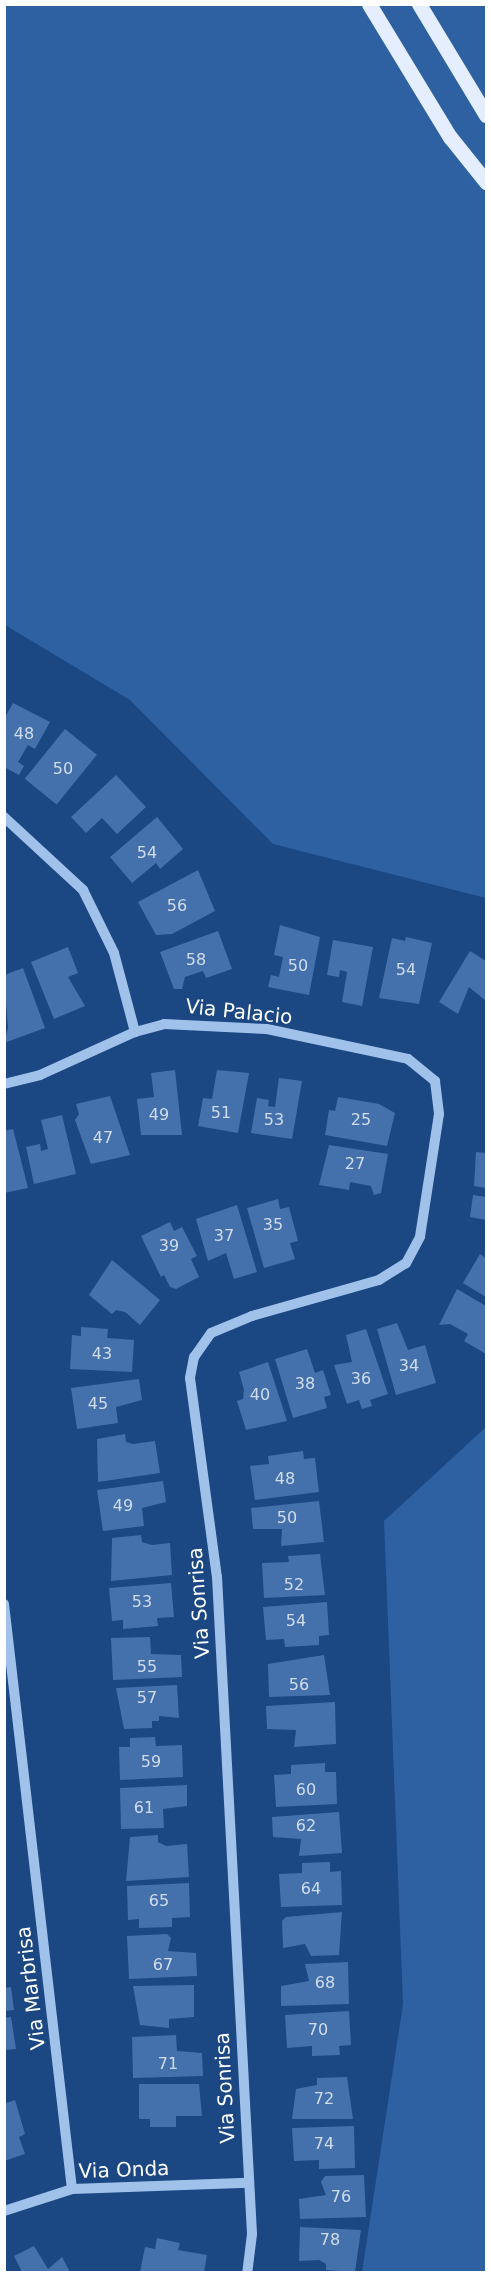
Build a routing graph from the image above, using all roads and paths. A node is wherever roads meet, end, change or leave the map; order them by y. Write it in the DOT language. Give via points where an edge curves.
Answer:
graph roads {
  1 [pos="369,4"];
  2 [pos="419,4"];
  3 [pos="486,115"];
  4 [pos="486,183"];
  5 [pos="4,817"];
  6 [pos="135,1032"];
  7 [pos="435,1081"];
  8 [pos="4,1084"];
  9 [pos="4,1605"];
  10 [pos="248,2183"];
  11 [pos="72,2189"];
  12 [pos="4,2211"];
  13 [pos="247,2272"];
  1 -- 4 [label="main road" via="450,137"];
  2 -- 3 [label="main road"];
  5 -- 6 [label="street" via="83,890 114,953"];
  6 -- 7 [label="street, Via Palacio" via="164,1024 267,1029 408,1059 426,1069"];
  6 -- 8 [label="street, Via Palacio" via="57,1068"];
  7 -- 10 [label="street, Via Sonrisa" via="437,1125 420,1237 406,1263 379,1280 252,1316 211,1333 194,1357 190,1378 218,1577"];
  9 -- 11 [label="street, Via Marbrisa"];
  10 -- 11 [label="street, Via Onda"];
  10 -- 13 [label="street, Via Sonrisa" via="252,2234"];
  11 -- 12 [label="street, Via Onda"];
}
